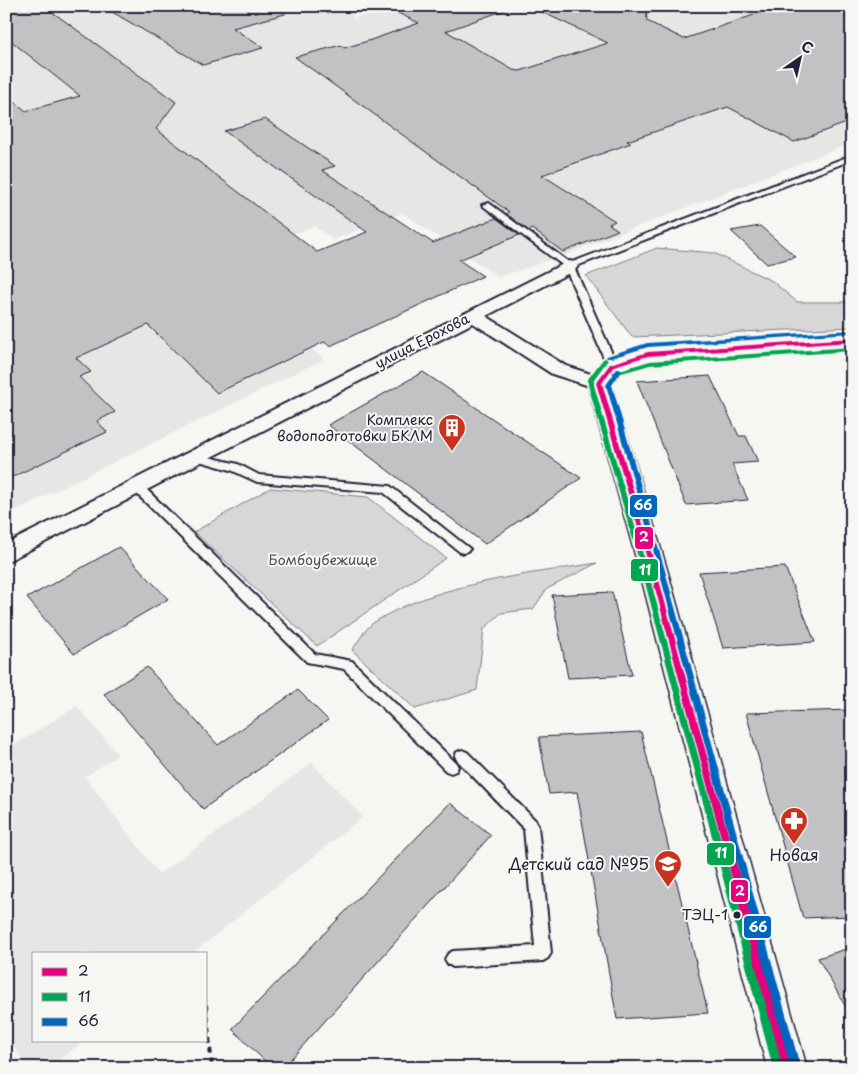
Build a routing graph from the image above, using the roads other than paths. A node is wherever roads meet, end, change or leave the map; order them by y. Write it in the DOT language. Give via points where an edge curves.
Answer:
graph roads {
  1 [pos="852,157"];
  2 [pos="486,205"];
  3 [pos="569,266"];
  4 [pos="473,315"];
  5 [pos="852,340"];
  6 [pos="605,374"];
  7 [pos="196,457"];
  8 [pos="136,487"];
  9 [pos="464,550"];
  10 [pos="6,554"];
  11 [pos="462,756"];
  12 [pos="450,767"];
  13 [pos="453,959"];
  14 [pos="787,1068"];
  1 -- 3 [label="lane, улица Ерохова"];
  2 -- 3 [label="lane"];
  3 -- 4 [label="street, улица Ерохова"];
  3 -- 6 [label="lane"];
  4 -- 6 [label="street" via="559,370"];
  4 -- 7 [label="street, улица Ерохова"];
  5 -- 6 [label="street" via="648,354"];
  6 -- 14 [label="street"];
  7 -- 8 [label="street, улица Ерохова"];
  7 -- 9 [label="lane" via="234,467 257,478 386,489"];
  8 -- 10 [label="street, улица Ерохова"];
  8 -- 12 [label="lane" via="311,658 348,665"];
  11 -- 13 [label="lane" via="530,826 543,953"];
}
